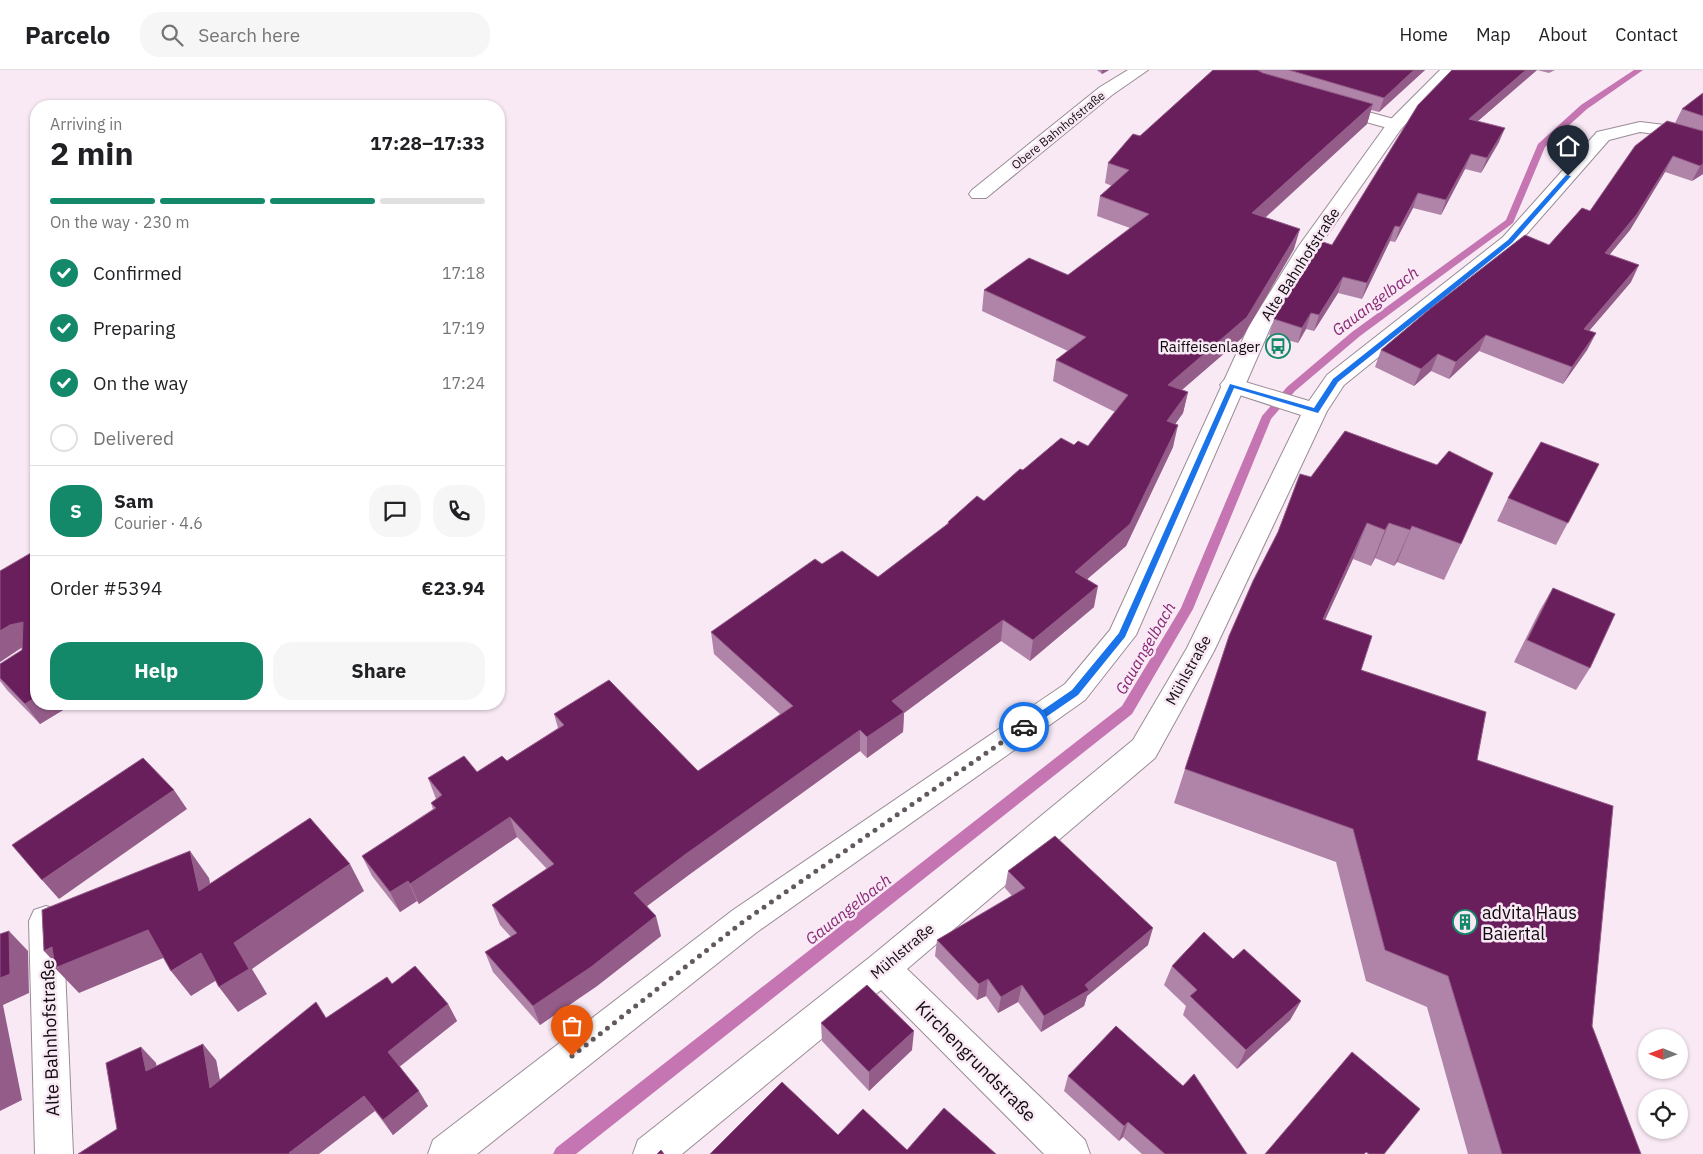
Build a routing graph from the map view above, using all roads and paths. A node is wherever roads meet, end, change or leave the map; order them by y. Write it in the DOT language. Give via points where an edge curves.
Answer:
graph roads {
  1 [pos="1140,70"];
  2 [pos="1450,70"];
  3 [pos="1316,103"];
  4 [pos="1395,125"];
  5 [pos="1703,142"];
  6 [pos="979,194"];
  7 [pos="1243,389"];
  8 [pos="1304,408"];
  9 [pos="46,921"];
  10 [pos="882,968"];
  11 [pos="54,1154"];
  12 [pos="447,1154"];
  13 [pos="652,1154"];
  14 [pos="1071,1154"];
  1 -- 6 [label="street, Obere Bahnhofstraße" via="1106,91"];
  2 -- 4 [label="street, Alte Bahnhofstraße"];
  3 -- 4 [label="street"];
  4 -- 7 [label="street, Alte Bahnhofstraße" via="1308,247 1260,326"];
  5 -- 8 [label="street, Mühlstraße" via="1673,131 1640,127 1603,136 1510,241"];
  7 -- 8 [label="street"];
  7 -- 12 [label="street, Alte Bahnhofstraße" via="1122,635 1075,692 744,921"];
  8 -- 10 [label="street, Mühlstraße" via="1200,651 1144,749"];
  9 -- 11 [label="street, Alte Bahnhofstraße"];
  10 -- 13 [label="street, Mühlstraße"];
  10 -- 14 [label="street, Kirchengrundstraße"];
}
